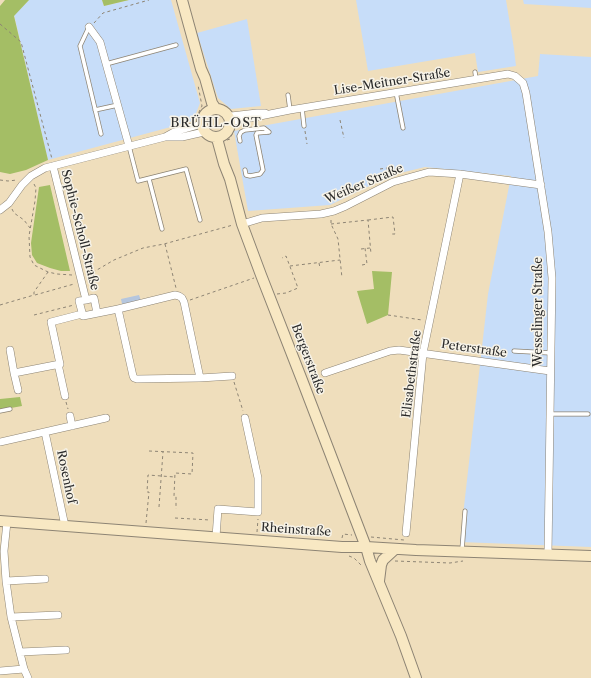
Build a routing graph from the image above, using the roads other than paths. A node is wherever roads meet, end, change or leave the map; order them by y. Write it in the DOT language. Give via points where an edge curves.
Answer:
graph roads {
  1 [pos="182,0"];
  2 [pos="89,27"];
  3 [pos="176,45"];
  4 [pos="106,64"];
  5 [pos="201,68"];
  6 [pos="515,76"];
  7 [pos="396,92"];
  8 [pos="288,95"];
  9 [pos="118,105"];
  10 [pos="302,108"];
  11 [pos="216,109"];
  12 [pos="95,110"];
  13 [pos="290,110"];
  14 [pos="206,114"];
  15 [pos="229,120"];
  16 [pos="304,126"];
  17 [pos="203,128"];
  18 [pos="403,128"];
  19 [pos="101,134"];
  20 [pos="220,136"];
  21 [pos="240,141"];
  22 [pos="129,146"];
  23 [pos="53,166"];
  24 [pos="245,170"];
  25 [pos="460,174"];
  26 [pos="149,179"];
  27 [pos="541,186"];
  28 [pos="0,210"];
  29 [pos="200,220"];
  30 [pos="242,224"];
  31 [pos="162,229"];
  32 [pos="83,302"];
  33 [pos="118,309"];
  34 [pos="97,313"];
  35 [pos="82,314"];
  36 [pos="10,350"];
  37 [pos="514,351"];
  38 [pos="423,353"];
  39 [pos="551,353"];
  40 [pos="58,364"];
  41 [pos="550,371"];
  42 [pos="325,373"];
  43 [pos="14,374"];
  44 [pos="232,376"];
  45 [pos="200,378"];
  46 [pos="18,390"];
  47 [pos="65,396"];
  48 [pos="10,409"];
  49 [pos="0,411"];
  50 [pos="550,414"];
  51 [pos="588,414"];
  52 [pos="70,416"];
  53 [pos="106,418"];
  54 [pos="245,418"];
  55 [pos="72,426"];
  56 [pos="45,432"];
  57 [pos="0,442"];
  58 [pos="465,511"];
  59 [pos="4,522"];
  60 [pos="65,526"];
  61 [pos="406,532"];
  62 [pos="216,537"];
  63 [pos="366,547"];
  64 [pos="395,549"];
  65 [pos="548,554"];
  66 [pos="463,556"];
  67 [pos="591,556"];
  68 [pos="45,579"];
  69 [pos="6,581"];
  70 [pos="379,583"];
  71 [pos="58,615"];
  72 [pos="12,617"];
  73 [pos="66,650"];
  74 [pos="20,652"];
  75 [pos="24,669"];
  76 [pos="0,670"];
  77 [pos="28,678"];
  78 [pos="416,678"];
  1 -- 5 [label="street"];
  2 -- 4 [label="street" via="100,42"];
  2 -- 12 [label="lane" via="80,46"];
  3 -- 4 [label="lane"];
  4 -- 9 [label="street"];
  5 -- 11 [label="street"];
  5 -- 14 [label="street"];
  6 -- 7 [label="street, Lise-Meitner-Straße" via="476,76"];
  6 -- 27 [label="street, Wesselinger Straße" via="523,83 526,93"];
  7 -- 10 [label="street, Lise-Meitner-Straße"];
  7 -- 18 [label="lane"];
  8 -- 13 [label="lane"];
  9 -- 12 [label="lane"];
  9 -- 22 [label="street"];
  10 -- 13 [label="street, Lise-Meitner-Straße"];
  10 -- 16 [label="lane"];
  11 -- 14 [label="street"];
  11 -- 15 [label="street" via="223,111"];
  12 -- 19 [label="lane"];
  13 -- 15 [label="street, Lise-Meitner-Straße"];
  14 -- 17 [label="street" via="202,120"];
  15 -- 20 [label="street" via="229,128"];
  17 -- 20 [label="street" via="208,135"];
  17 -- 22 [label="street" via="174,132 165,137"];
  20 -- 30 [label="street, Bergerstraße" via="218,142"];
  21 -- 24 [label="lane" via="241,132 245,130 264,128 269,132 256,135 263,170 260,174 250,176 246,175"];
  22 -- 23 [label="street"];
  22 -- 26 [label="lane" via="138,181"];
  23 -- 28 [label="street" via="31,176 9,204"];
  23 -- 32 [label="street, Sophie-Scholl-Straße" via="81,279"];
  25 -- 27 [label="street, Weißer Straße"];
  25 -- 30 [label="street, Weißer Straße" via="429,172 392,182 332,211 262,218"];
  25 -- 38 [label="street, Elisabethstraße"];
  26 -- 29 [label="lane" via="186,169"];
  26 -- 31 [label="lane"];
  27 -- 39 [label="street, Wesselinger Straße" via="552,278"];
  30 -- 63 [label="street, Bergerstraße"];
  32 -- 34 [label="street, Sophie-Scholl-Straße" via="94,298"];
  32 -- 35 [label="street, Sophie-Scholl-Straße"];
  33 -- 34 [label="street"];
  33 -- 45 [label="street" via="134,378"];
  33 -- 45 [label="street" via="175,295 182,298"];
  34 -- 35 [label="street" via="83,316"];
  35 -- 40 [label="street" via="51,322"];
  36 -- 43 [label="street"];
  37 -- 39 [label="lane"];
  38 -- 41 [label="street, Peterstraße"];
  38 -- 42 [label="street, Peterstraße" via="390,351"];
  38 -- 61 [label="street, Elisabethstraße"];
  39 -- 41 [label="street, Wesselinger Straße"];
  40 -- 43 [label="street"];
  40 -- 47 [label="street"];
  41 -- 50 [label="street, Wesselinger Straße"];
  43 -- 46 [label="street"];
  44 -- 45 [label="street"];
  48 -- 49 [label="lane"];
  50 -- 51 [label="lane"];
  50 -- 65 [label="street, Wesselinger Straße"];
  52 -- 55 [label="street"];
  53 -- 55 [label="street"];
  54 -- 62 [label="street" via="258,478 258,512 218,509"];
  55 -- 56 [label="street"];
  56 -- 57 [label="street"];
  56 -- 60 [label="street, Rosenhof"];
  58 -- 66 [label="lane"];
  59 -- 60 [label="street, Rheinstraße"];
  59 -- 69 [label="street"];
  60 -- 62 [label="street, Rheinstraße"];
  62 -- 63 [label="street, Rheinstraße"];
  63 -- 64 [label="street, Rheinstraße"];
  63 -- 70 [label="street, Bergerstraße"];
  64 -- 66 [label="street, Rheinstraße"];
  64 -- 70 [label="street" via="383,560"];
  65 -- 66 [label="street, Rheinstraße"];
  65 -- 67 [label="street, Rheinstraße"];
  68 -- 69 [label="street"];
  69 -- 72 [label="street"];
  70 -- 78 [label="street, Bergerstraße"];
  71 -- 72 [label="street"];
  72 -- 74 [label="street"];
  73 -- 74 [label="street"];
  74 -- 75 [label="street"];
  75 -- 76 [label="street"];
  75 -- 77 [label="street"];
}
